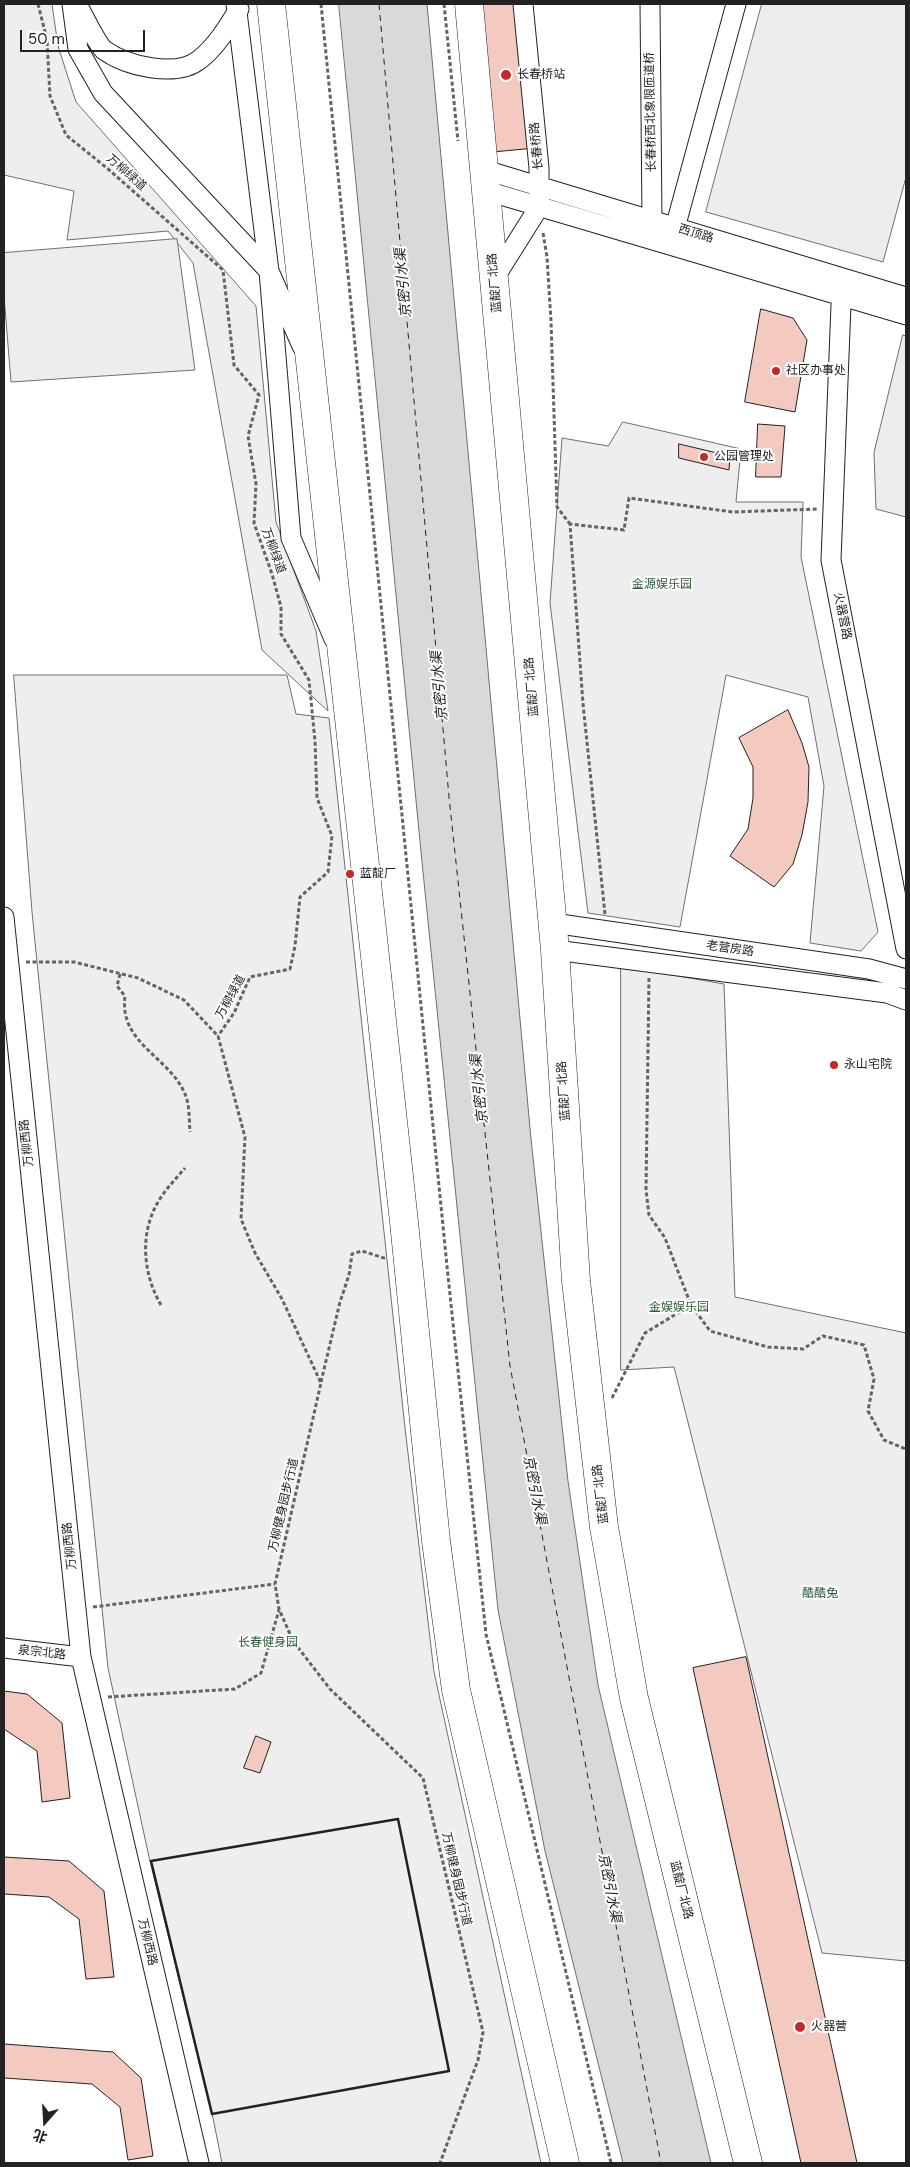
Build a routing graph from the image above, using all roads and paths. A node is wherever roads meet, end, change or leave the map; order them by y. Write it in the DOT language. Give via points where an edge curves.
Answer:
graph roads {
  1 [pos="38,4"];
  2 [pos="72,4"];
  3 [pos="77,4"];
  4 [pos="271,4"];
  5 [pos="321,4"];
  6 [pos="469,4"];
  7 [pos="523,4"];
  8 [pos="650,4"];
  9 [pos="736,4"];
  10 [pos="239,7"];
  11 [pos="486,180"];
  12 [pos="539,186"];
  13 [pos="539,207"];
  14 [pos="652,221"];
  15 [pos="675,228"];
  16 [pos="268,271"];
  17 [pos="495,277"];
  18 [pos="841,287"];
  19 [pos="906,297"];
  20 [pos="906,315"];
  21 [pos="311,366"];
  22 [pos="833,509"];
  23 [pos="570,524"];
  24 [pos="343,661"];
  25 [pos="4,917"];
  26 [pos="553,923"];
  27 [pos="606,931"];
  28 [pos="556,950"];
  29 [pos="906,950"];
  30 [pos="6,962"];
  31 [pos="120,974"];
  32 [pos="649,977"];
  33 [pos="906,979"];
  34 [pos="906,1000"];
  35 [pos="218,1036"];
  36 [pos="190,1132"];
  37 [pos="185,1168"];
  38 [pos="394,1261"];
  39 [pos="273,1270"];
  40 [pos="267,1273"];
  41 [pos="160,1305"];
  42 [pos="691,1305"];
  43 [pos="321,1383"];
  44 [pos="608,1406"];
  45 [pos="906,1449"];
  46 [pos="275,1584"];
  47 [pos="93,1607"];
  48 [pos="279,1609"];
  49 [pos="4,1648"];
  50 [pos="81,1657"];
  51 [pos="106,1698"];
  52 [pos="199,2163"];
  53 [pos="440,2163"];
  54 [pos="565,2163"];
  55 [pos="612,2163"];
  56 [pos="748,2163"];
  1 -- 35 [label="path, 万柳绿道" via="47,40 50,96 66,135 223,270 234,365 259,396 248,436 256,484 254,523 282,608 281,634 309,680 317,798 332,836 328,872 300,897 290,969 250,977 234,1013"];
  2 -- 16 [label="street" via="78,49 103,93"];
  3 -- 10 [label="street" via="103,49 134,65 174,69 198,61 219,40"];
  4 -- 21 [label="highway"];
  5 -- 55 [label="path" via="486,1634"];
  6 -- 11 [label="highway, 蓝靛厂北路"];
  7 -- 12 [label="street, 长春桥路"];
  8 -- 14 [label="street, 长春桥西北象限匝道桥"];
  9 -- 15 [label="street"];
  10 -- 16 [label="street"];
  11 -- 12 [label="street, 西顶路"];
  11 -- 13 [label="street, 西顶路"];
  11 -- 17 [label="highway, 蓝靛厂北路"];
  12 -- 13 [label="street, 长春桥路"];
  12 -- 14 [label="street, 西顶路"];
  13 -- 17 [label="street"];
  13 -- 18 [label="street, 西顶路"];
  13 -- 23 [label="path" via="548,257 557,507"];
  14 -- 15 [label="street, 西顶路"];
  15 -- 18 [label="street, 西顶路"];
  16 -- 21 [label="street"];
  16 -- 24 [label="street" via="291,538"];
  17 -- 26 [label="highway, 蓝靛厂北路"];
  18 -- 19 [label="street, 西顶路"];
  18 -- 20 [label="street, 西顶路"];
  18 -- 22 [label="street, 火器营路"];
  21 -- 24 [label="highway"];
  22 -- 23 [label="path" via="733,512 629,498 624,530"];
  22 -- 29 [label="street, 火器营路" via="831,560"];
  23 -- 27 [label="path"];
  24 -- 54 [label="highway" via="436,1541 456,1690"];
  25 -- 30 [label="street, 万柳西路"];
  26 -- 27 [label="street, 老营房路"];
  26 -- 28 [label="highway, 蓝靛厂北路"];
  27 -- 33 [label="street, 老营房路" via="869,969"];
  28 -- 34 [label="street, 老营房路" via="886,993"];
  28 -- 56 [label="highway, 蓝靛厂北路" via="576,1281 604,1527 634,1698"];
  30 -- 31 [label="path" via="74,962"];
  30 -- 50 [label="street, 万柳西路"];
  31 -- 35 [label="path" via="138,978 184,1000"];
  31 -- 36 [label="path" via="117,986 125,996 123,1011 128,1026 186,1095"];
  32 -- 42 [label="path" via="646,1190 649,1215 665,1238"];
  35 -- 40 [label="path" via="245,1137 241,1219"];
  37 -- 41 [label="path" via="164,1193 153,1213 147,1234 147,1270 151,1289"];
  38 -- 43 [label="path, 万柳健身园步行道" via="362,1251 352,1254"];
  39 -- 40 [label="path"];
  40 -- 43 [label="path"];
  42 -- 44 [label="path" via="645,1334"];
  42 -- 45 [label="path" via="710,1331 768,1347 803,1349 823,1336 864,1345 874,1379 868,1410 884,1440"];
  43 -- 46 [label="path, 万柳健身园步行道"];
  46 -- 47 [label="path"];
  46 -- 48 [label="path, 万柳健身园步行道"];
  48 -- 51 [label="path" via="261,1673 235,1689"];
  48 -- 53 [label="path, 万柳健身园步行道" via="294,1641 330,1689 424,1778 483,2032 478,2060"];
  49 -- 50 [label="street, 泉宗北路"];
  50 -- 52 [label="street, 万柳西路"];
}
